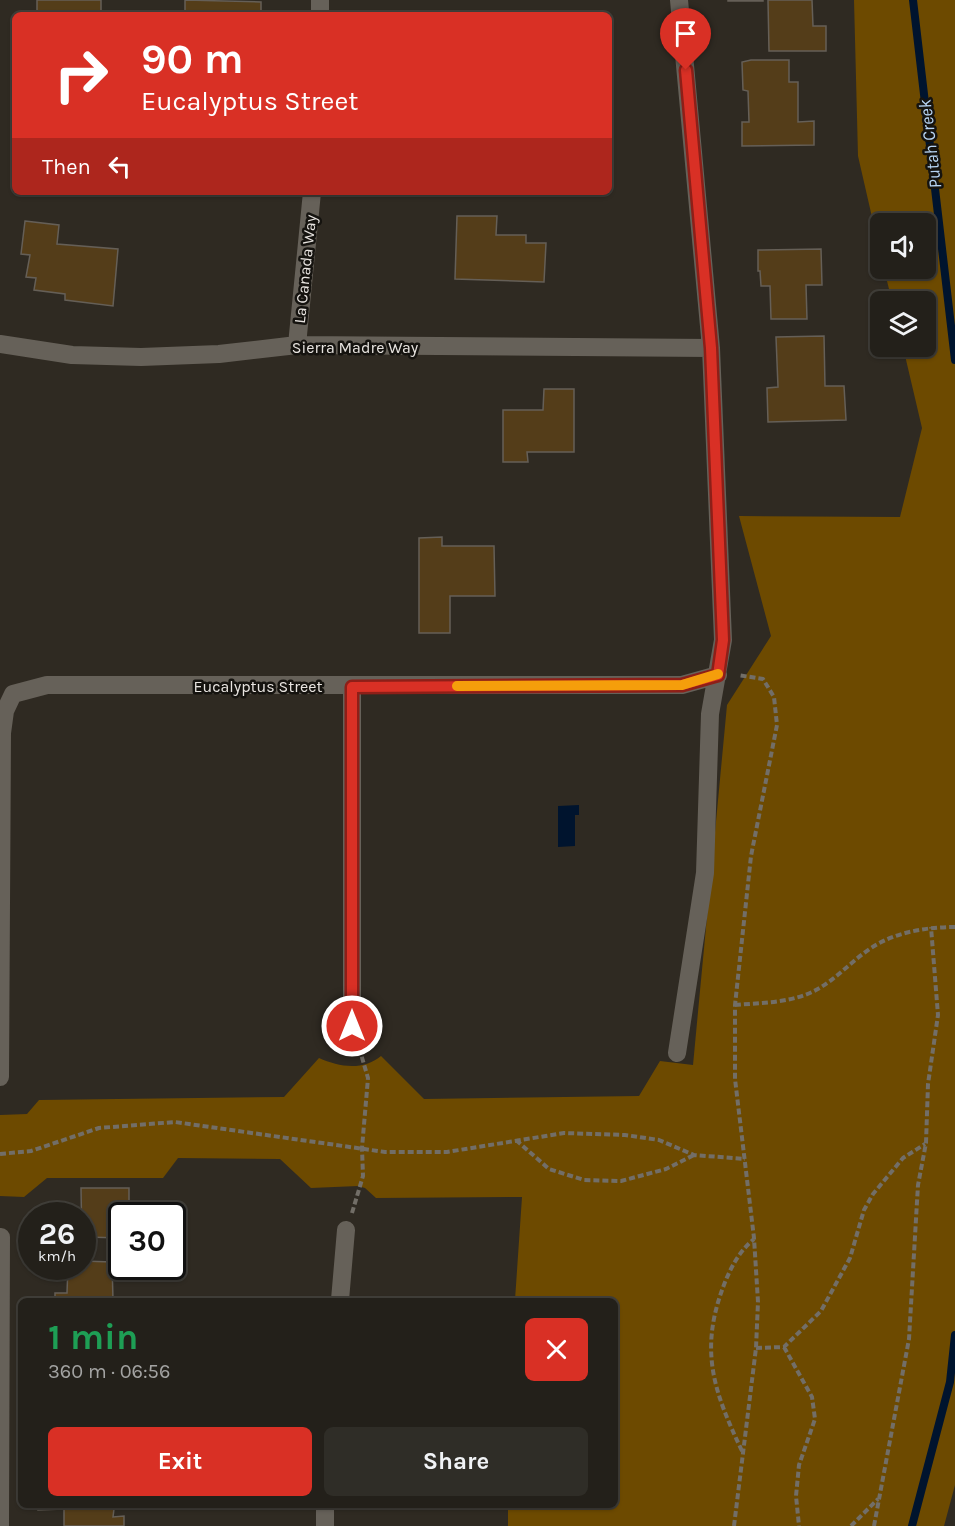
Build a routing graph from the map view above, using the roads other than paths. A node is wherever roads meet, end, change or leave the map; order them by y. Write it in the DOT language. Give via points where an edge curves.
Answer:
graph roads {
  1 [pos="679,0"];
  2 [pos="312,195"];
  3 [pos="0,344"];
  4 [pos="297,345"];
  5 [pos="711,348"];
  6 [pos="718,675"];
  7 [pos="352,687"];
  8 [pos="352,1026"];
  9 [pos="677,1053"];
  10 [pos="0,1077"];
  11 [pos="346,1230"];
  12 [pos="1,1237"];
  13 [pos="340,1298"];
  14 [pos="325,1508"];
  15 [pos="0,1526"];
  16 [pos="325,1526"];
  1 -- 5 [label="street"];
  2 -- 4 [label="street, La Canada Way"];
  3 -- 4 [label="street, Sierra Madre Way" via="72,355 141,357"];
  4 -- 5 [label="street, Sierra Madre Way"];
  5 -- 6 [label="street" via="723,640"];
  6 -- 7 [label="street, Eucalyptus Street" via="682,685"];
  6 -- 9 [label="street" via="710,714 705,873"];
  7 -- 8 [label="street"];
  7 -- 10 [label="street, Eucalyptus Street" via="47,685 13,693 4,711 2,734"];
  11 -- 13 [label="street"];
  12 -- 15 [label="street"];
  14 -- 16 [label="street"];
}
